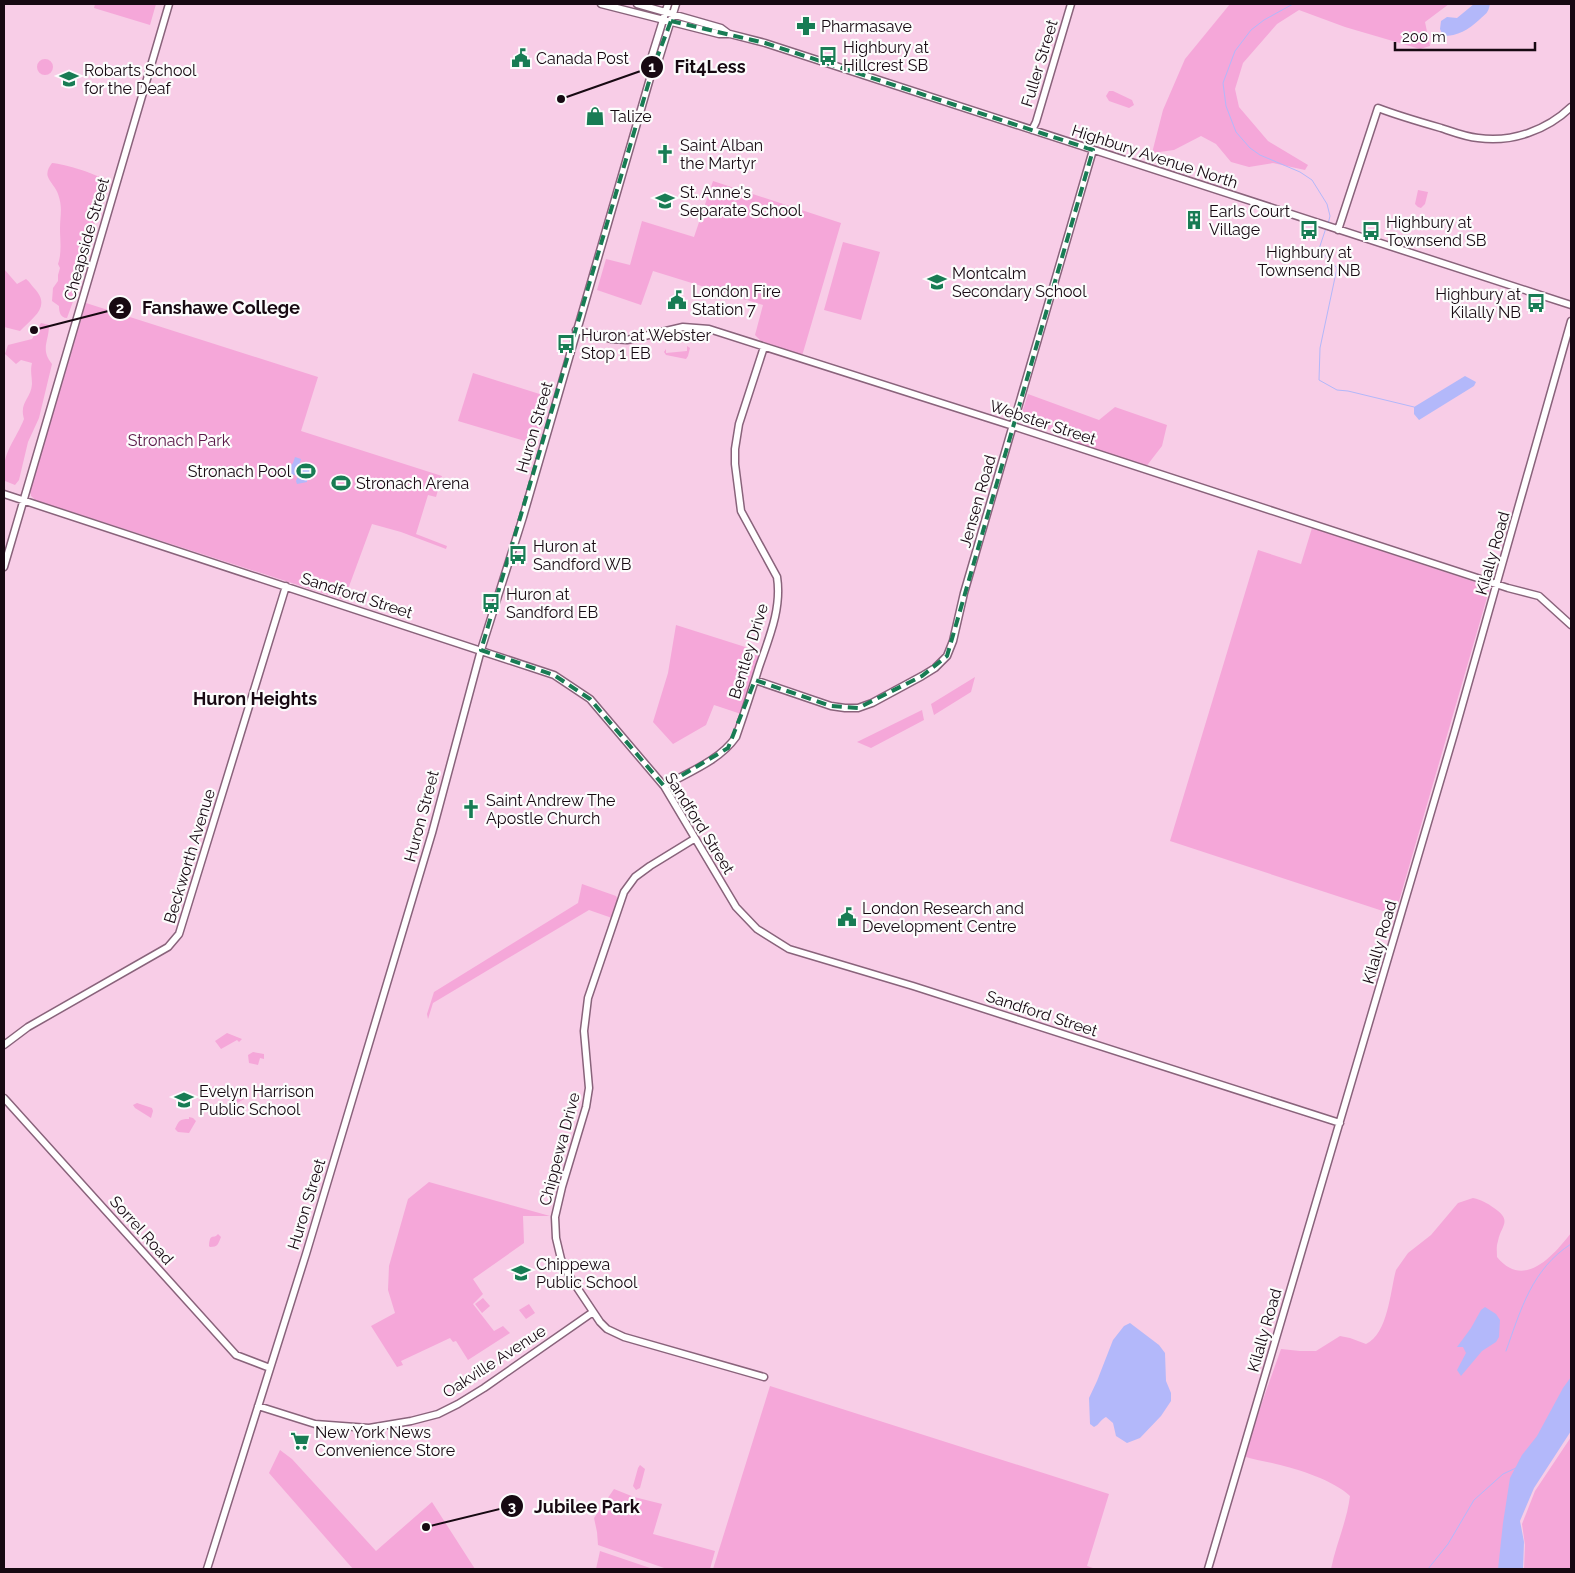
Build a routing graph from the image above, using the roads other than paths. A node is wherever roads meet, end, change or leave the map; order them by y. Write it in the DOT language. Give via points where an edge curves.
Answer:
graph roads {
  1 [pos="169,4"];
  2 [pos="601,4"];
  3 [pos="637,4"];
  4 [pos="668,4"];
  5 [pos="676,4"];
  6 [pos="1071,4"];
  7 [pos="666,12"];
  8 [pos="672,18"];
  9 [pos="663,20"];
  10 [pos="652,68"];
  11 [pos="1571,108"];
  12 [pos="1032,130"];
  13 [pos="1093,150"];
  14 [pos="1338,230"];
  15 [pos="1571,305"];
  16 [pos="1571,321"];
  17 [pos="576,330"];
  18 [pos="764,347"];
  19 [pos="1013,426"];
  20 [pos="4,494"];
  21 [pos="23,500"];
  22 [pos="4,567"];
  23 [pos="1497,584"];
  24 [pos="286,586"];
  25 [pos="1571,625"];
  26 [pos="481,650"];
  27 [pos="755,680"];
  28 [pos="664,786"];
  29 [pos="694,839"];
  30 [pos="4,1045"];
  31 [pos="4,1098"];
  32 [pos="1340,1123"];
  33 [pos="593,1312"];
  34 [pos="270,1368"];
  35 [pos="764,1377"];
  36 [pos="258,1406"];
  37 [pos="207,1569"];
  38 [pos="1208,1569"];
  1 -- 21 [label="street, Cheapside Street"];
  2 -- 9 [label="street, Highbury Avenue North"];
  3 -- 7 [label="street, Highbury Avenue North"];
  4 -- 7 [label="street, Huron Street"];
  5 -- 8 [label="street, Huron Street"];
  6 -- 12 [label="street, Fuller Street"];
  7 -- 8 [label="street, Highbury Avenue North"];
  7 -- 9 [label="street, Huron Street"];
  8 -- 9 [label="street, Highbury Avenue North"];
  8 -- 10 [label="street, Huron Street" via="658,62"];
  8 -- 12 [label="street, Highbury Avenue North" via="719,34 765,43"];
  9 -- 10 [label="street, Huron Street" via="650,62"];
  10 -- 17 [label="street, Huron Street"];
  11 -- 14 [label="street" via="1543,127 1500,139 1477,138 1378,108"];
  12 -- 13 [label="street, Highbury Avenue North"];
  13 -- 14 [label="street, Highbury Avenue North"];
  13 -- 19 [label="street, Jensen Road"];
  14 -- 15 [label="street, Highbury Avenue North"];
  16 -- 23 [label="street, Kilally Road"];
  17 -- 18 [label="street, Webster Street" via="627,340 683,326 709,329"];
  17 -- 26 [label="street, Huron Street"];
  18 -- 19 [label="street, Webster Street"];
  18 -- 27 [label="street, Bentley Drive" via="739,424 735,449 742,511 773,568 778,587 778,605"];
  19 -- 23 [label="street, Webster Street"];
  19 -- 27 [label="street, Jensen Road" via="953,641 947,656 935,668 872,704 858,708 831,706"];
  20 -- 21 [label="street, Sandford Street"];
  21 -- 22 [label="street, Cheapside Street"];
  21 -- 24 [label="street, Sandford Street"];
  23 -- 25 [label="street, Webster Street" via="1539,596"];
  23 -- 32 [label="street, Kilally Road"];
  24 -- 26 [label="street, Sandford Street"];
  24 -- 30 [label="street, Beckworth Avenue" via="179,934 168,947 28,1027"];
  26 -- 28 [label="street, Sandford Street" via="554,675 590,698"];
  26 -- 34 [label="street, Huron Street" via="432,833"];
  27 -- 28 [label="street, Bentley Drive" via="736,737 728,748"];
  28 -- 29 [label="street, Sandford Street"];
  29 -- 32 [label="street, Sandford Street" via="736,907 757,929 789,949"];
  29 -- 33 [label="street, Chippewa Drive" via="650,866 624,892 588,998 584,1031 589,1088 554,1218 561,1259"];
  31 -- 34 [label="street, Sorrel Road" via="236,1355"];
  32 -- 38 [label="street, Kilally Road"];
  33 -- 35 [label="street, Chippewa Drive" via="607,1329 624,1337"];
  33 -- 36 [label="street, Oakville Avenue" via="466,1399 438,1414 370,1428 315,1424"];
  34 -- 36 [label="street, Huron Street"];
  36 -- 37 [label="street, Huron Street"];
}
